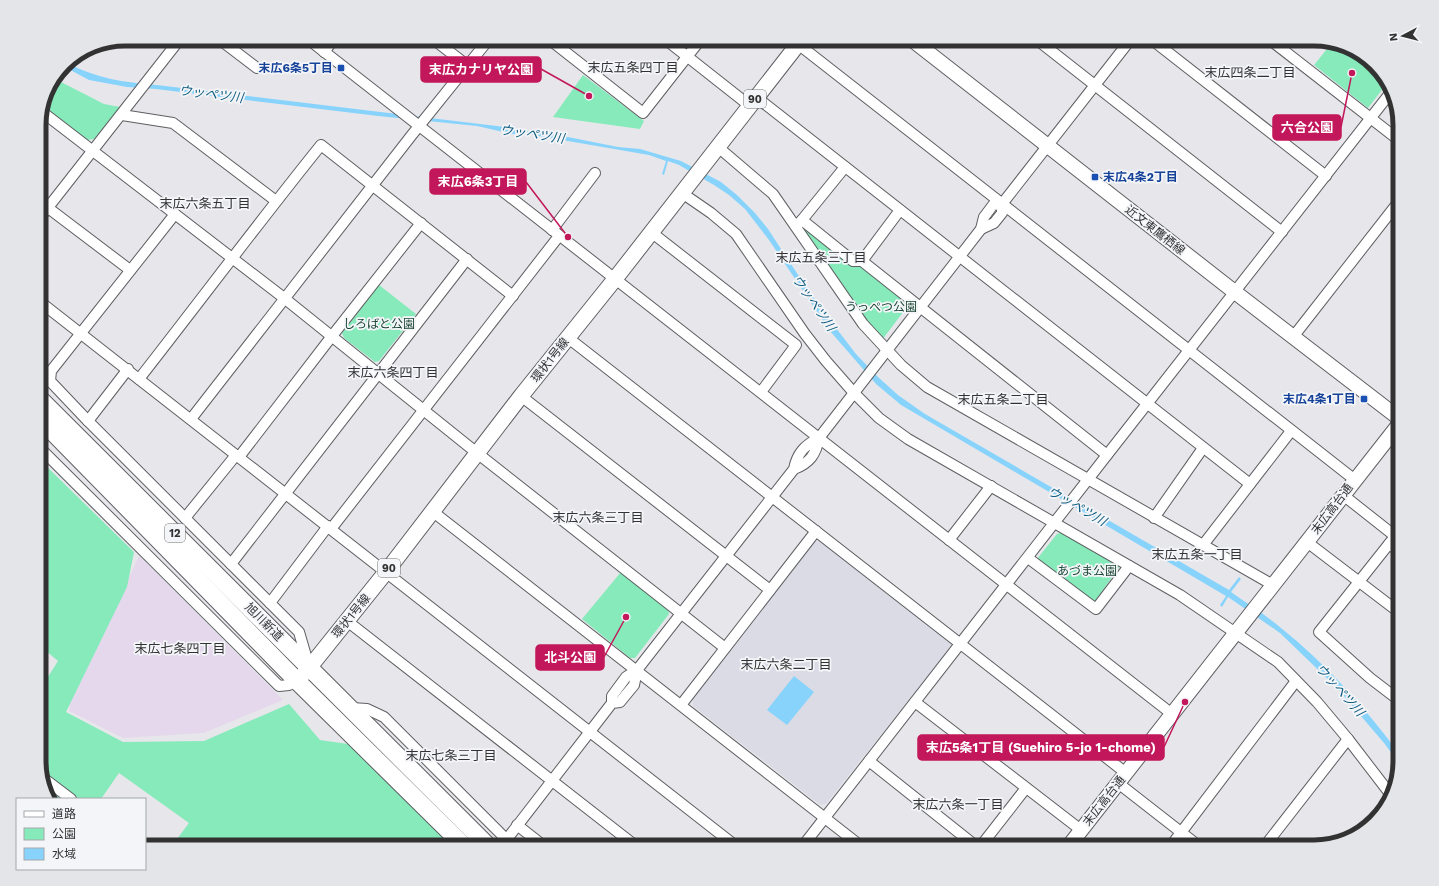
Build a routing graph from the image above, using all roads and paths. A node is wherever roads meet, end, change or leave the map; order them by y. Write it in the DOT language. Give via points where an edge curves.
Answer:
graph roads {
  1 [pos="175,46"];
  2 [pos="228,46"];
  3 [pos="317,46"];
  4 [pos="329,46"];
  5 [pos="442,46"];
  6 [pos="484,46"];
  7 [pos="558,46"];
  8 [pos="674,46"];
  9 [pos="695,46"];
  10 [pos="797,46"];
  11 [pos="805,46"];
  12 [pos="920,46"];
  13 [pos="1045,46"];
  14 [pos="1124,46"];
  15 [pos="1160,46"];
  16 [pos="1278,46"];
  17 [pos="324,52"];
  18 [pos="687,56"];
  19 [pos="468,66"];
  20 [pos="257,68"];
  21 [pos="1094,84"];
  22 [pos="1388,96"];
  23 [pos="753,102"];
  24 [pos="47,115"];
  25 [pos="122,116"];
  26 [pos="1371,118"];
  27 [pos="420,126"];
  28 [pos="1393,135"];
  29 [pos="1047,145"];
  30 [pos="93,150"];
  31 [pos="713,153"];
  32 [pos="845,167"];
  33 [pos="595,173"];
  34 [pos="1326,176"];
  35 [pos="373,185"];
  36 [pos="685,189"];
  37 [pos="276,201"];
  38 [pos="1002,204"];
  39 [pos="48,207"];
  40 [pos="1393,209"];
  41 [pos="46,210"];
  42 [pos="900,210"];
  43 [pos="175,214"];
  44 [pos="799,223"];
  45 [pos="421,224"];
  46 [pos="651,232"];
  47 [pos="1282,232"];
  48 [pos="556,233"];
  49 [pos="960,257"];
  50 [pos="233,259"];
  51 [pos="466,259"];
  52 [pos="862,261"];
  53 [pos="130,270"];
  54 [pos="615,279"];
  55 [pos="1235,292"];
  56 [pos="513,296"];
  57 [pos="284,298"];
  58 [pos="46,306"];
  59 [pos="920,307"];
  60 [pos="81,333"];
  61 [pos="805,334"];
  62 [pos="332,336"];
  63 [pos="567,337"];
  64 [pos="1293,337"];
  65 [pos="796,345"];
  66 [pos="1190,350"];
  67 [pos="884,353"];
  68 [pos="128,370"];
  69 [pos="378,373"];
  70 [pos="139,379"];
  71 [pos="856,389"];
  72 [pos="761,392"];
  73 [pos="521,396"];
  74 [pos="1146,404"];
  75 [pos="46,405"];
  76 [pos="423,410"];
  77 [pos="1393,414"];
  78 [pos="191,419"];
  79 [pos="88,421"];
  80 [pos="46,425"];
  81 [pos="1291,431"];
  82 [pos="1393,432"];
  83 [pos="819,438"];
  84 [pos="1203,448"];
  85 [pos="46,453"];
  86 [pos="477,453"];
  87 [pos="1107,455"];
  88 [pos="238,456"];
  89 [pos="1355,480"];
  90 [pos="1085,484"];
  91 [pos="1250,484"];
  92 [pos="991,486"];
  93 [pos="286,493"];
  94 [pos="1343,495"];
  95 [pos="773,497"];
  96 [pos="432,511"];
  97 [pos="185,518"];
  98 [pos="1154,518"];
  99 [pos="1058,519"];
  100 [pos="329,528"];
  101 [pos="816,531"];
  102 [pos="1393,534"];
  103 [pos="1393,539"];
  104 [pos="949,540"];
  105 [pos="1307,542"];
  106 [pos="1203,545"];
  107 [pos="221,554"];
  108 [pos="727,556"];
  109 [pos="1028,558"];
  110 [pos="232,564"];
  111 [pos="1129,566"];
  112 [pos="210,568"];
  113 [pos="386,572"];
  114 [pos="1360,581"];
  115 [pos="1007,584"];
  116 [pos="770,590"];
  117 [pos="1269,590"];
  118 [pos="270,603"];
  119 [pos="1393,607"];
  120 [pos="681,615"];
  121 [pos="347,621"];
  122 [pos="1240,628"];
  123 [pos="961,643"];
  124 [pos="725,648"];
  125 [pos="309,668"];
  126 [pos="637,670"];
  127 [pos="297,681"];
  128 [pos="1296,681"];
  129 [pos="1393,696"];
  130 [pos="916,702"];
  131 [pos="681,705"];
  132 [pos="351,708"];
  133 [pos="1172,714"];
  134 [pos="590,731"];
  135 [pos="1348,739"];
  136 [pos="869,761"];
  137 [pos="1122,778"];
  138 [pos="551,781"];
  139 [pos="49,783"];
  140 [pos="1026,788"];
  141 [pos="1387,790"];
  142 [pos="70,798"];
  143 [pos="825,818"];
  144 [pos="517,825"];
  145 [pos="1081,830"];
  146 [pos="1181,833"];
  147 [pos="507,839"];
  148 [pos="458,840"];
  149 [pos="482,840"];
  150 [pos="536,840"];
  151 [pos="628,840"];
  152 [pos="728,840"];
  153 [pos="808,840"];
  154 [pos="853,840"];
  155 [pos="968,840"];
  156 [pos="985,840"];
  157 [pos="1073,840"];
  158 [pos="1176,840"];
  159 [pos="1190,840"];
  160 [pos="1269,840"];
  1 -- 25 [label="street"];
  2 -- 20 [label="street"];
  3 -- 17 [label="street"];
  4 -- 17 [label="street"];
  5 -- 19 [label="street"];
  6 -- 19 [label="street"];
  7 -- 18 [label="street" via="643,113"];
  8 -- 18 [label="street"];
  9 -- 18 [label="street"];
  10 -- 23 [label="main road, 環状1号線 / 90"];
  11 -- 38 [label="street"];
  12 -- 29 [label="street, 近文東鷹栖線"];
  13 -- 21 [label="street"];
  14 -- 21 [label="street"];
  15 -- 34 [label="street"];
  16 -- 26 [label="street"];
  17 -- 27 [label="street"];
  18 -- 23 [label="street"];
  19 -- 27 [label="street"];
  21 -- 29 [label="street"];
  21 -- 47 [label="street"];
  22 -- 26 [label="street"];
  23 -- 31 [label="main road, 環状1号線 / 90"];
  23 -- 32 [label="street"];
  24 -- 30 [label="street"];
  25 -- 30 [label="street"];
  25 -- 37 [label="street" via="173,123"];
  26 -- 28 [label="street"];
  26 -- 34 [label="street"];
  27 -- 35 [label="street"];
  27 -- 48 [label="street"];
  29 -- 38 [label="street"];
  29 -- 55 [label="street, 近文東鷹栖線"];
  30 -- 39 [label="street"];
  30 -- 43 [label="street"];
  31 -- 36 [label="main road, 環状1号線 / 90"];
  31 -- 44 [label="street" via="773,194"];
  32 -- 42 [label="street"];
  32 -- 44 [label="street"];
  33 -- 48 [label="street"];
  34 -- 47 [label="street"];
  35 -- 37 [label="street" via="321,145"];
  35 -- 45 [label="street"];
  35 -- 57 [label="street"];
  36 -- 46 [label="main road, 環状1号線 / 90"];
  36 -- 61 [label="street" via="736,234"];
  37 -- 50 [label="street"];
  38 -- 49 [label="street" via="993,205 984,217 981,229"];
  38 -- 66 [label="street"];
  39 -- 41 [label="street"];
  39 -- 53 [label="street"];
  40 -- 64 [label="street"];
  42 -- 49 [label="street"];
  42 -- 52 [label="street"];
  43 -- 50 [label="street"];
  43 -- 53 [label="street"];
  44 -- 52 [label="street" via="853,261"];
  44 -- 67 [label="street"];
  45 -- 51 [label="street"];
  45 -- 62 [label="street"];
  46 -- 54 [label="main road, 環状1号線 / 90"];
  46 -- 65 [label="street"];
  47 -- 55 [label="street"];
  48 -- 54 [label="street"];
  48 -- 56 [label="street"];
  49 -- 59 [label="street"];
  49 -- 74 [label="street"];
  50 -- 57 [label="street"];
  50 -- 70 [label="street"];
  51 -- 56 [label="street"];
  51 -- 69 [label="street"];
  52 -- 59 [label="street"];
  53 -- 60 [label="street"];
  54 -- 63 [label="main road, 環状1号線 / 90"];
  54 -- 72 [label="street"];
  55 -- 64 [label="street, 近文東鷹栖線"];
  55 -- 66 [label="street"];
  56 -- 76 [label="street"];
  57 -- 62 [label="street"];
  57 -- 78 [label="street"];
  58 -- 60 [label="street"];
  59 -- 67 [label="street"];
  59 -- 87 [label="street"];
  60 -- 68 [label="street"];
  60 -- 79 [label="street" via="51,372 50,381"];
  61 -- 65 [label="street"];
  61 -- 71 [label="street" via="826,361"];
  62 -- 69 [label="street"];
  62 -- 88 [label="street"];
  63 -- 73 [label="main road, 環状1号線 / 90"];
  63 -- 95 [label="street"];
  64 -- 77 [label="street, 近文東鷹栖線"];
  65 -- 72 [label="street"];
  66 -- 74 [label="street"];
  66 -- 81 [label="street"];
  67 -- 71 [label="street"];
  67 -- 90 [label="street" via="927,387"];
  68 -- 70 [label="street"];
  68 -- 79 [label="street"];
  69 -- 76 [label="street"];
  69 -- 93 [label="street"];
  70 -- 78 [label="street"];
  71 -- 83 [label="street"];
  71 -- 92 [label="street" via="879,418 908,439"];
  72 -- 83 [label="street"];
  73 -- 86 [label="main road, 環状1号線 / 90"];
  73 -- 108 [label="street"];
  74 -- 84 [label="street"];
  74 -- 87 [label="street"];
  75 -- 112 [label="highway, 旭川新道 / 12"];
  76 -- 86 [label="street"];
  76 -- 100 [label="street"];
  78 -- 88 [label="street"];
  79 -- 97 [label="street"];
  80 -- 127 [label="highway, 旭川新道 / 12"];
  81 -- 89 [label="street"];
  81 -- 91 [label="street"];
  82 -- 89 [label="street, 末広高台通"];
  83 -- 95 [label="street" via="809,443 796,458 794,469"];
  83 -- 104 [label="street"];
  84 -- 91 [label="street"];
  84 -- 98 [label="street"];
  85 -- 127 [label="street" via="279,686"];
  86 -- 96 [label="main road, 環状1号線 / 90"];
  86 -- 120 [label="street"];
  87 -- 90 [label="street"];
  88 -- 93 [label="street"];
  88 -- 97 [label="street"];
  89 -- 94 [label="street, 末広高台通"];
  90 -- 98 [label="street"];
  90 -- 99 [label="street"];
  91 -- 106 [label="street"];
  92 -- 99 [label="street"];
  92 -- 104 [label="street"];
  93 -- 100 [label="street"];
  93 -- 110 [label="street"];
  94 -- 102 [label="street"];
  94 -- 105 [label="street, 末広高台通"];
  95 -- 101 [label="street"];
  95 -- 108 [label="street"];
  96 -- 113 [label="main road, 環状1号線 / 90"];
  96 -- 126 [label="street"];
  97 -- 107 [label="street"];
  98 -- 106 [label="street"];
  99 -- 109 [label="street"];
  99 -- 111 [label="street"];
  100 -- 113 [label="street"];
  100 -- 118 [label="street"];
  101 -- 116 [label="street"];
  101 -- 123 [label="street"];
  103 -- 114 [label="street"];
  104 -- 115 [label="street"];
  105 -- 114 [label="street"];
  105 -- 117 [label="street, 末広高台通"];
  106 -- 117 [label="street"];
  107 -- 110 [label="street"];
  107 -- 112 [label="street"];
  108 -- 116 [label="street"];
  108 -- 120 [label="street"];
  109 -- 111 [label="street" via="1096,609"];
  109 -- 115 [label="street"];
  110 -- 118 [label="street"];
  111 -- 122 [label="street"];
  112 -- 125 [label="highway, 旭川新道 / 12"];
  113 -- 121 [label="main road, 環状1号線 / 90"];
  113 -- 134 [label="street"];
  114 -- 119 [label="street"];
  114 -- 129 [label="street" via="1319,632"];
  115 -- 123 [label="street"];
  115 -- 133 [label="street"];
  116 -- 124 [label="street"];
  117 -- 122 [label="street, 末広高台通"];
  118 -- 125 [label="street" via="299,632"];
  120 -- 124 [label="street"];
  120 -- 126 [label="street"];
  121 -- 125 [label="main road, 環状1号線 / 90"];
  121 -- 138 [label="street"];
  122 -- 128 [label="street"];
  122 -- 133 [label="street, 末広高台通"];
  123 -- 130 [label="street"];
  123 -- 137 [label="street"];
  124 -- 131 [label="street"];
  125 -- 127 [label="main road, 環状1号線 / 90"];
  125 -- 132 [label="highway, 旭川新道 / 12"];
  126 -- 131 [label="street"];
  126 -- 134 [label="street" via="634,685 620,702 612,703"];
  127 -- 148 [label="highway, 旭川新道 / 12"];
  128 -- 135 [label="street"];
  128 -- 146 [label="street"];
  130 -- 136 [label="street"];
  130 -- 140 [label="street"];
  131 -- 143 [label="street"];
  132 -- 147 [label="street" via="367,709 384,717"];
  132 -- 149 [label="highway, 旭川新道 / 12"];
  133 -- 137 [label="street, 末広高台通"];
  134 -- 138 [label="street"];
  134 -- 152 [label="street"];
  135 -- 141 [label="street"];
  135 -- 160 [label="street"];
  136 -- 143 [label="street"];
  136 -- 155 [label="street"];
  137 -- 145 [label="street, 末広高台通"];
  137 -- 146 [label="street"];
  138 -- 144 [label="street"];
  138 -- 151 [label="street"];
  139 -- 142 [label="street"];
  140 -- 145 [label="street"];
  140 -- 156 [label="street"];
  143 -- 153 [label="street"];
  143 -- 154 [label="street"];
  144 -- 147 [label="street"];
  144 -- 150 [label="street"];
  145 -- 157 [label="street, 末広高台通"];
  146 -- 158 [label="street"];
  146 -- 159 [label="street"];
}
